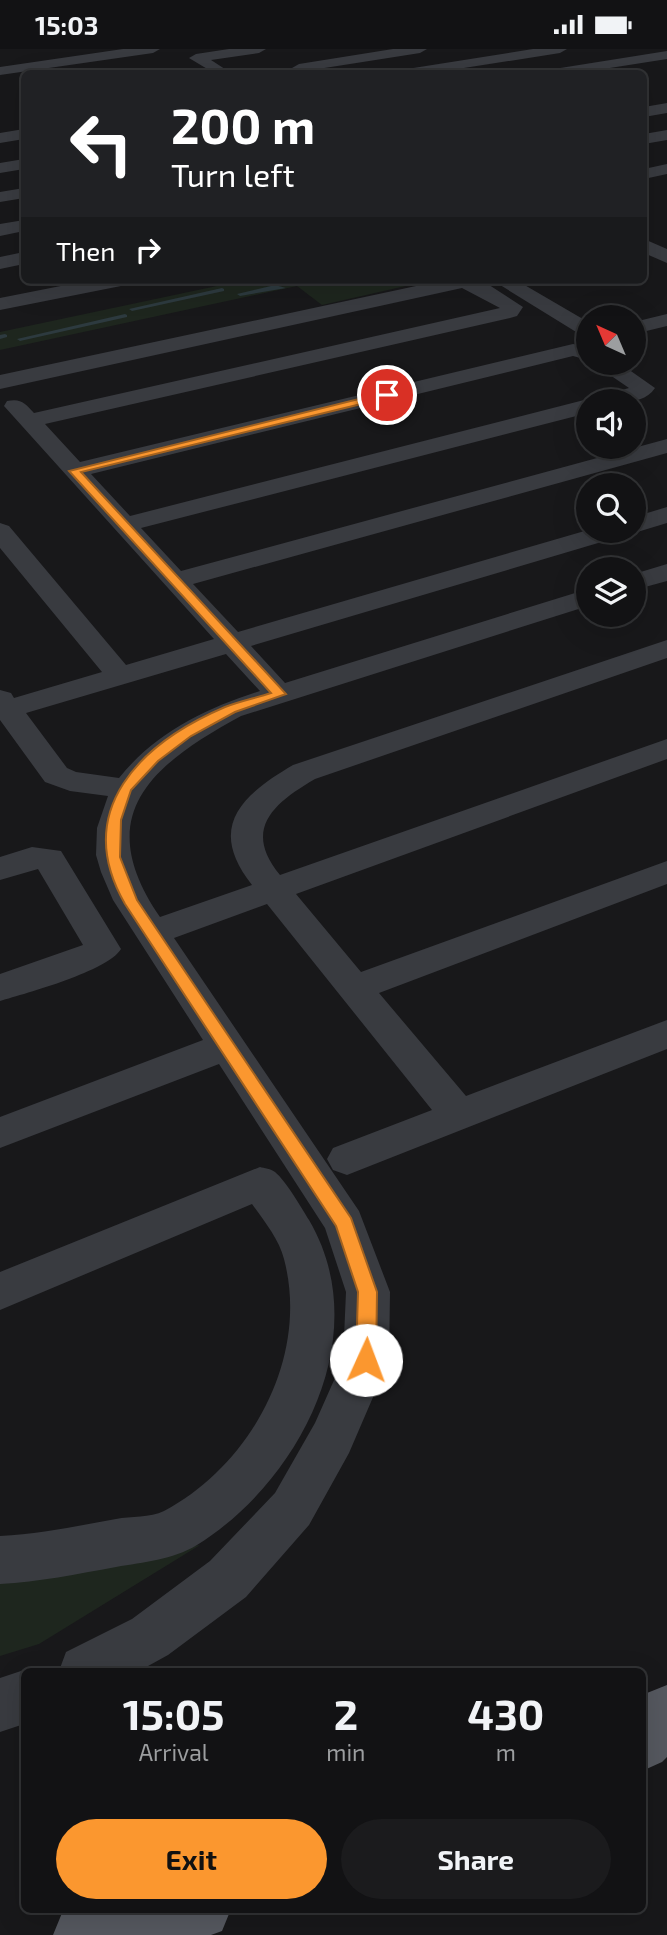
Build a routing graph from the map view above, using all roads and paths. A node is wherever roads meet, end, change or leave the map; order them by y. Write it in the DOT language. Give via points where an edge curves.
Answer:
graph roads {
  1 [pos="52,49"];
  2 [pos="153,49"];
  3 [pos="420,49"];
  4 [pos="561,49"];
  5 [pos="121,51"];
  6 [pos="665,52"];
  7 [pos="0,56"];
  8 [pos="282,59"];
  9 [pos="149,68"];
  10 [pos="217,70"];
  11 [pos="426,70"];
  12 [pos="570,70"];
  13 [pos="0,71"];
  14 [pos="667,108"];
  15 [pos="647,111"];
  16 [pos="21,134"];
  17 [pos="667,135"];
  18 [pos="0,138"];
  19 [pos="647,138"];
  20 [pos="21,164"];
  21 [pos="0,168"];
  22 [pos="667,169"];
  23 [pos="647,173"];
  24 [pos="21,194"];
  25 [pos="0,197"];
  26 [pos="21,226"];
  27 [pos="0,230"];
  28 [pos="667,233"];
  29 [pos="647,236"];
  30 [pos="647,247"];
  31 [pos="667,257"];
  32 [pos="21,259"];
  33 [pos="0,263"];
  34 [pos="101,284"];
  35 [pos="453,284"];
  36 [pos="471,284"];
  37 [pos="509,284"];
  38 [pos="0,304"];
  39 [pos="666,321"];
  40 [pos="576,324"];
  41 [pos="646,325"];
  42 [pos="576,351"];
  43 [pos="646,366"];
  44 [pos="656,372"];
  45 [pos="623,375"];
  46 [pos="0,382"];
  47 [pos="643,389"];
  48 [pos="0,390"];
  49 [pos="576,409"];
  50 [pos="29,421"];
  51 [pos="667,446"];
  52 [pos="74,471"];
  53 [pos="667,515"];
  54 [pos="646,521"];
  55 [pos="124,525"];
  56 [pos="0,530"];
  57 [pos="576,542"];
  58 [pos="667,572"];
  59 [pos="646,578"];
  60 [pos="176,581"];
  61 [pos="576,601"];
  62 [pos="233,643"];
  63 [pos="667,649"];
  64 [pos="120,676"];
  65 [pos="279,694"];
  66 [pos="12,702"];
  67 [pos="667,748"];
  68 [pos="125,788"];
  69 [pos="0,869"];
  70 [pos="667,872"];
  71 [pos="273,889"];
  72 [pos="152,933"];
  73 [pos="0,988"];
  74 [pos="355,988"];
  75 [pos="667,1034"];
  76 [pos="227,1046"];
  77 [pos="460,1115"];
  78 [pos="0,1133"];
  79 [pos="347,1159"];
  80 [pos="0,1291"];
  81 [pos="0,1560"];
  82 [pos="91,1668"];
  83 [pos="21,1698"];
  84 [pos="0,1705"];
  85 [pos="667,1713"];
  86 [pos="646,1737"];
  87 [pos="165,1922"];
  88 [pos="84,1935"];
  1 -- 7 [label="street"];
  2 -- 5 [label="street"];
  3 -- 8 [label="street"];
  4 -- 11 [label="street"];
  5 -- 9 [label="street"];
  5 -- 13 [label="street"];
  6 -- 12 [label="street"];
  8 -- 10 [label="street" via="190,59"];
  14 -- 15 [label="street"];
  16 -- 18 [label="street"];
  17 -- 19 [label="street"];
  20 -- 21 [label="street"];
  22 -- 23 [label="street"];
  24 -- 25 [label="street"];
  26 -- 27 [label="street"];
  28 -- 29 [label="street"];
  30 -- 31 [label="street"];
  32 -- 33 [label="street"];
  34 -- 38 [label="street"];
  35 -- 46 [label="street"];
  36 -- 50 [label="street" via="513,307"];
  37 -- 40 [label="street"];
  39 -- 41 [label="street"];
  42 -- 52 [label="street"];
  43 -- 44 [label="street"];
  45 -- 47 [label="street"];
  48 -- 50 [label="street"];
  49 -- 55 [label="street"];
  50 -- 52 [label="street"];
  51 -- 60 [label="street"];
  52 -- 55 [label="street"];
  53 -- 54 [label="street"];
  55 -- 60 [label="street"];
  56 -- 64 [label="street"];
  57 -- 62 [label="street"];
  58 -- 59 [label="street"];
  60 -- 62 [label="street"];
  61 -- 65 [label="street"];
  62 -- 64 [label="street"];
  62 -- 65 [label="street"];
  63 -- 71 [label="street" via="304,772 280,786 257,806 248,827 248,853"];
  64 -- 66 [label="street"];
  65 -- 68 [label="street" via="230,710 186,733"];
  66 -- 68 [label="street" via="56,775"];
  67 -- 71 [label="street"];
  68 -- 72 [label="street" via="114,820 113,857 130,900"];
  69 -- 73 [label="street" via="32,858 49,859 103,949"];
  70 -- 74 [label="street"];
  71 -- 72 [label="street"];
  71 -- 74 [label="street"];
  72 -- 76 [label="street"];
  74 -- 77 [label="street"];
  75 -- 77 [label="street"];
  76 -- 78 [label="street"];
  76 -- 82 [label="street" via="344,1223 368,1292 366,1360 332,1437 292,1509 228,1579 150,1637"];
  77 -- 79 [label="street"];
  80 -- 81 [label="street" via="260,1183 306,1260 312,1329 306,1367 273,1442 214,1506 170,1533 30,1559"];
  83 -- 84 [label="street"];
  85 -- 86 [label="main road"];
  87 -- 88 [label="main road"];
}
